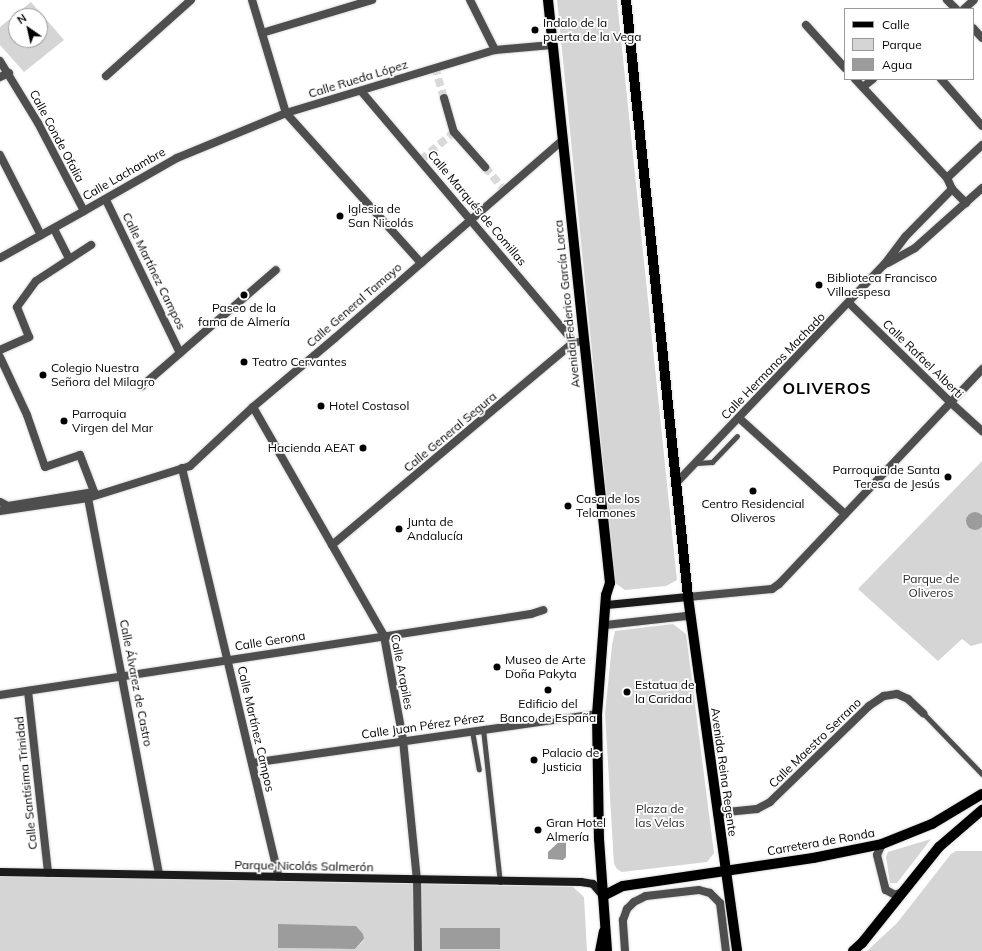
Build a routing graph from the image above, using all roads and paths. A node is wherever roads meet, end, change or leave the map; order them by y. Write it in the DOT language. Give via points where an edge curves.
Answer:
graph roads {
  1 [pos="191,0"];
  2 [pos="252,0"];
  3 [pos="372,0"];
  4 [pos="470,0"];
  5 [pos="548,0"];
  6 [pos="626,0"];
  7 [pos="947,0"];
  8 [pos="974,0"];
  9 [pos="954,8"];
  10 [pos="965,8"];
  11 [pos="806,25"];
  12 [pos="974,29"];
  13 [pos="262,33"];
  14 [pos="982,38"];
  15 [pos="552,45"];
  16 [pos="495,50"];
  17 [pos="0,61"];
  18 [pos="844,67"];
  19 [pos="9,73"];
  20 [pos="106,76"];
  21 [pos="0,77"];
  22 [pos="856,80"];
  23 [pos="872,80"];
  24 [pos="942,80"];
  25 [pos="863,88"];
  26 [pos="361,90"];
  27 [pos="444,98"];
  28 [pos="286,113"];
  29 [pos="982,126"];
  30 [pos="562,141"];
  31 [pos="982,145"];
  32 [pos="0,156"];
  33 [pos="177,158"];
  34 [pos="484,167"];
  35 [pos="947,178"];
  36 [pos="982,188"];
  37 [pos="952,189"];
  38 [pos="106,200"];
  39 [pos="966,203"];
  40 [pos="84,211"];
  41 [pos="470,221"];
  42 [pos="54,229"];
  43 [pos="41,235"];
  44 [pos="91,245"];
  45 [pos="1,256"];
  46 [pos="69,258"];
  47 [pos="421,263"];
  48 [pos="884,265"];
  49 [pos="276,270"];
  50 [pos="849,303"];
  51 [pos="579,342"];
  52 [pos="0,350"];
  53 [pos="180,353"];
  54 [pos="0,357"];
  55 [pos="982,370"];
  56 [pos="142,386"];
  57 [pos="949,401"];
  58 [pos="253,406"];
  59 [pos="739,418"];
  60 [pos="982,431"];
  61 [pos="737,436"];
  62 [pos="697,463"];
  63 [pos="182,468"];
  64 [pos="677,482"];
  65 [pos="88,498"];
  66 [pos="0,502"];
  67 [pos="0,511"];
  68 [pos="845,514"];
  69 [pos="332,545"];
  70 [pos="688,597"];
  71 [pos="607,605"];
  72 [pos="543,610"];
  73 [pos="690,618"];
  74 [pos="606,625"];
  75 [pos="384,636"];
  76 [pos="227,660"];
  77 [pos="122,675"];
  78 [pos="28,691"];
  79 [pos="0,694"];
  80 [pos="923,713"];
  81 [pos="597,714"];
  82 [pos="483,729"];
  83 [pos="472,731"];
  84 [pos="403,740"];
  85 [pos="252,763"];
  86 [pos="479,769"];
  87 [pos="982,774"];
  88 [pos="982,794"];
  89 [pos="982,810"];
  90 [pos="717,813"];
  91 [pos="882,844"];
  92 [pos="0,872"];
  93 [pos="726,872"];
  94 [pos="48,873"];
  95 [pos="159,873"];
  96 [pos="279,878"];
  97 [pos="417,880"];
  98 [pos="500,882"];
  99 [pos="902,892"];
  100 [pos="603,896"];
  101 [pos="604,931"];
  102 [pos="418,951"];
  103 [pos="600,951"];
  104 [pos="606,951"];
  105 [pos="625,951"];
  106 [pos="726,951"];
  107 [pos="737,951"];
  108 [pos="853,951"];
  1 -- 20 [label="street"];
  2 -- 13 [label="street"];
  3 -- 13 [label="street"];
  4 -- 16 [label="street"];
  5 -- 15 [label="main road, Avenida Federico García Lorca"];
  6 -- 64 [label="main road"];
  7 -- 9 [label="street"];
  8 -- 10 [label="street"];
  11 -- 18 [label="street"];
  12 -- 14 [label="street"];
  13 -- 28 [label="street"];
  15 -- 16 [label="street, Calle Rueda López"];
  15 -- 30 [label="main road, Avenida Federico García Lorca"];
  16 -- 26 [label="street, Calle Rueda López"];
  17 -- 19 [label="street, Calle Conde Ofalia"];
  19 -- 21 [label="street"];
  19 -- 40 [label="street, Calle Conde Ofalia"];
  22 -- 25 [label="street"];
  23 -- 25 [label="street"];
  24 -- 29 [label="street"];
  25 -- 35 [label="street"];
  26 -- 28 [label="street, Calle Rueda López"];
  26 -- 41 [label="street, Calle Marqués de Comillas"];
  27 -- 34 [label="street" via="454,132"];
  28 -- 33 [label="street, Calle Rueda López"];
  28 -- 47 [label="street"];
  30 -- 41 [label="street, Calle General Tamayo"];
  30 -- 51 [label="main road, Avenida Federico García Lorca"];
  31 -- 35 [label="street"];
  32 -- 43 [label="street"];
  33 -- 38 [label="street, Calle Lachambre"];
  35 -- 37 [label="street"];
  36 -- 39 [label="street, Calle Hermanos Machado"];
  37 -- 39 [label="street"];
  37 -- 48 [label="street, Calle Hermanos Machado" via="906,236"];
  38 -- 40 [label="street, Calle Lachambre"];
  38 -- 53 [label="street, Calle Martínez Campos"];
  39 -- 48 [label="street, Calle Hermanos Machado" via="915,248"];
  40 -- 42 [label="street, Calle Lachambre"];
  41 -- 47 [label="street, Calle General Tamayo"];
  41 -- 51 [label="street, Calle Marqués de Comillas"];
  42 -- 43 [label="street, Calle Lachambre"];
  42 -- 46 [label="street"];
  43 -- 45 [label="street, Calle Lachambre"];
  44 -- 46 [label="street"];
  46 -- 52 [label="street" via="36,281 16,307 29,337"];
  47 -- 58 [label="street, Calle General Tamayo"];
  48 -- 50 [label="street, Calle Hermanos Machado"];
  49 -- 53 [label="street"];
  50 -- 57 [label="street, Calle Rafael Alberti"];
  50 -- 59 [label="street, Calle Hermanos Machado"];
  51 -- 69 [label="street, Calle General Segura"];
  51 -- 71 [label="main road, Avenida Federico García Lorca" via="610,583"];
  53 -- 56 [label="street"];
  54 -- 66 [label="street" via="26,412 45,468 80,455 94,492 8,506"];
  55 -- 57 [label="street"];
  57 -- 60 [label="street, Calle Rafael Alberti"];
  57 -- 68 [label="street"];
  58 -- 63 [label="street, Calle General Tamayo" via="190,466"];
  58 -- 69 [label="street, Calle Arapiles"];
  59 -- 62 [label="street, Calle Hermanos Machado"];
  59 -- 68 [label="street"];
  61 -- 62 [label="lane" via="712,462"];
  62 -- 64 [label="street, Calle Hermanos Machado"];
  63 -- 65 [label="street, Calle General Tamayo"];
  63 -- 76 [label="street, Calle Martínez Campos" via="215,600"];
  64 -- 70 [label="main road"];
  65 -- 67 [label="street, Calle General Tamayo"];
  65 -- 77 [label="street, Calle Álvarez de Castro"];
  68 -- 70 [label="street" via="772,589"];
  69 -- 75 [label="street, Calle Arapiles"];
  70 -- 71 [label="main road"];
  70 -- 73 [label="main road, Avenida Reina Regente"];
  71 -- 74 [label="main road"];
  72 -- 75 [label="street, Calle Gerona" via="531,614"];
  73 -- 74 [label="street" via="681,616"];
  73 -- 90 [label="main road, Avenida Reina Regente"];
  74 -- 81 [label="main road"];
  75 -- 76 [label="street, Calle Gerona"];
  75 -- 84 [label="street, Calle Arapiles"];
  76 -- 77 [label="street, Calle Gerona"];
  76 -- 85 [label="street, Calle Martínez Campos"];
  77 -- 78 [label="street, Calle Gerona"];
  77 -- 95 [label="street, Calle Álvarez de Castro"];
  78 -- 79 [label="street, Calle Gerona"];
  78 -- 94 [label="street, Calle Santísima Trinidad"];
  80 -- 87 [label="lane"];
  80 -- 90 [label="street, Calle Maestro Serrano" via="908,699 897,694 884,696 869,706 770,802 757,809"];
  81 -- 82 [label="street, Calle Juan Pérez Pérez"];
  81 -- 100 [label="main road"];
  82 -- 83 [label="street, Calle Juan Pérez Pérez"];
  82 -- 98 [label="lane"];
  83 -- 84 [label="street, Calle Juan Pérez Pérez"];
  83 -- 86 [label="lane"];
  84 -- 85 [label="street, Calle Juan Pérez Pérez"];
  84 -- 97 [label="street, Calle Arapiles"];
  85 -- 96 [label="street, Calle Martínez Campos"];
  88 -- 91 [label="main road, Carretera de Ronda" via="932,824"];
  89 -- 99 [label="main road" via="949,837"];
  90 -- 93 [label="main road, Avenida Reina Regente"];
  91 -- 93 [label="main road, Carretera de Ronda"];
  91 -- 99 [label="street" via="878,855 886,890 896,895"];
  92 -- 94 [label="main road, Parque Nicolás Salmerón"];
  93 -- 100 [label="main road, Carretera de Ronda" via="623,886"];
  93 -- 107 [label="main road, Avenida Reina Regente"];
  94 -- 95 [label="main road, Parque Nicolás Salmerón"];
  95 -- 96 [label="main road, Parque Nicolás Salmerón"];
  96 -- 97 [label="main road, Parque Nicolás Salmerón"];
  97 -- 98 [label="main road, Parque Nicolás Salmerón"];
  97 -- 102 [label="street, Calle Arapiles"];
  98 -- 100 [label="main road, Parque Nicolás Salmerón" via="581,882 593,884"];
  99 -- 108 [label="main road"];
  100 -- 101 [label="main road"];
  101 -- 103 [label="highway"];
  101 -- 104 [label="main road"];
  105 -- 106 [label="street" via="623,920 627,909 634,902 646,896 699,890 710,893 720,903"];
}
